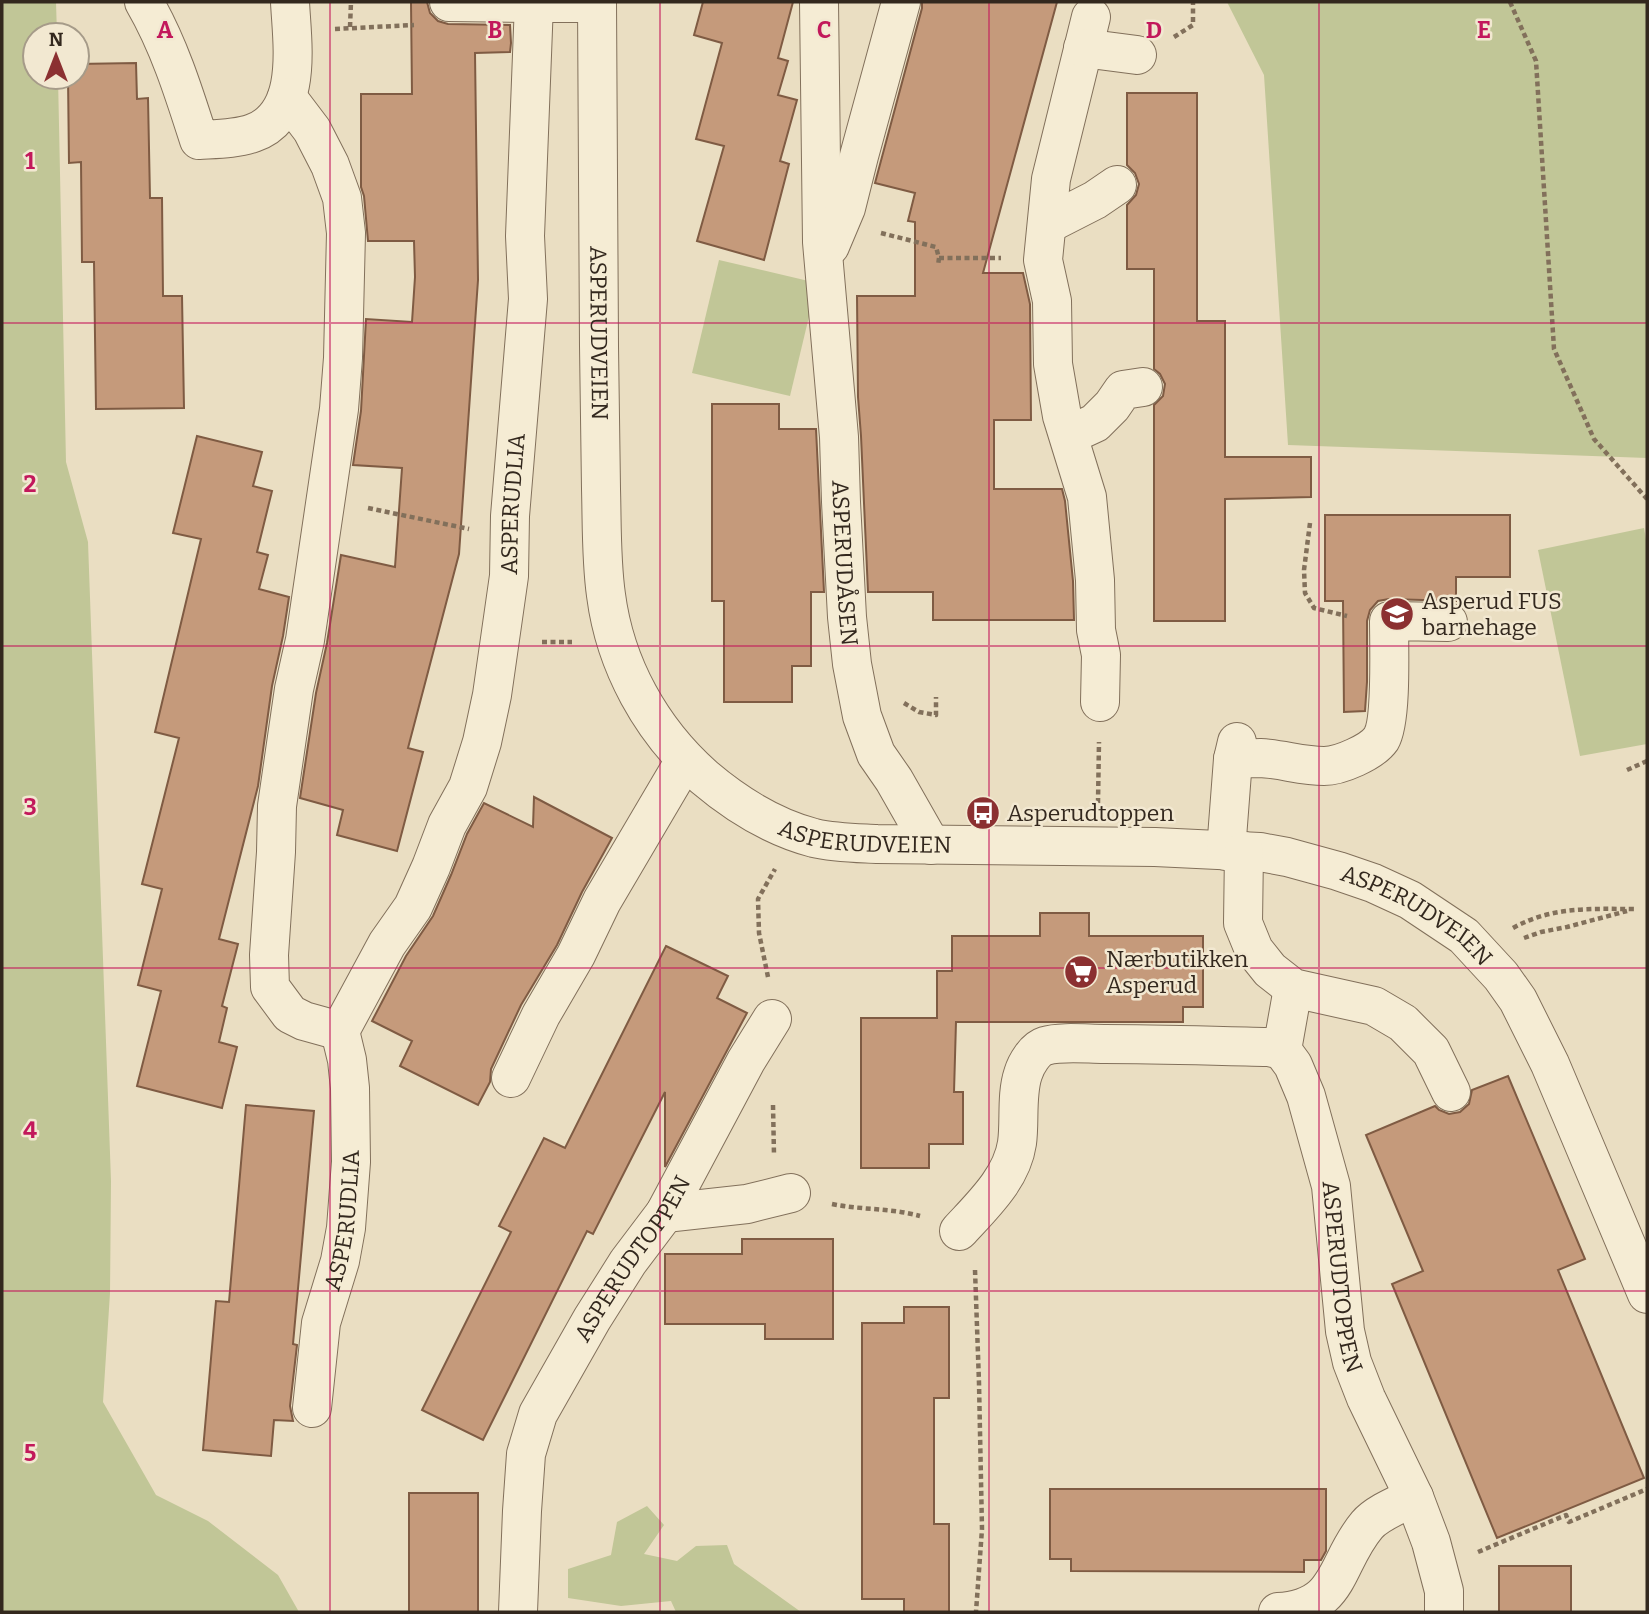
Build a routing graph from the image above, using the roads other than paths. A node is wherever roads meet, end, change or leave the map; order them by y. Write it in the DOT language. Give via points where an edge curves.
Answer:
graph roads {
  1 [pos="144,2"];
  2 [pos="449,2"];
  3 [pos="819,2"];
  4 [pos="901,2"];
  5 [pos="534,3"];
  6 [pos="597,3"];
  7 [pos="291,18"];
  8 [pos="1137,55"];
  9 [pos="287,97"];
  10 [pos="1117,185"];
  11 [pos="1048,224"];
  12 [pos="824,261"];
  13 [pos="1143,387"];
  14 [pos="1069,435"];
  15 [pos="1448,622"];
  16 [pos="1100,702"];
  17 [pos="685,760"];
  18 [pos="931,845"];
  19 [pos="1235,851"];
  20 [pos="1293,988"];
  21 [pos="772,1019"];
  22 [pos="340,1031"];
  23 [pos="1282,1050"];
  24 [pos="511,1078"];
  25 [pos="1451,1092"];
  26 [pos="791,1193"];
  27 [pos="665,1213"];
  28 [pos="959,1231"];
  29 [pos="1647,1294"];
  30 [pos="312,1408"];
  31 [pos="1415,1497"];
  32 [pos="518,1612"];
  33 [pos="1278,1612"];
  34 [pos="1444,1612"];
  1 -- 9 [label="street" via="199,140 254,133 272,123"];
  2 -- 5 [label="street"];
  3 -- 12 [label="street, ASPERUDÅSEN"];
  4 -- 12 [label="street, ASPERUDÅSEN" via="846,208"];
  5 -- 6 [label="street"];
  5 -- 22 [label="street, ASPERUDLIA" via="525,236 528,299 509,516 509,576 492,695 468,786 412,907"];
  6 -- 17 [label="street, ASPERUDVEIEN" via="606,597 615,637 634,685"];
  7 -- 9 [label="street" via="292,73"];
  8 -- 11 [label="street" via="1087,32 1051,179"];
  9 -- 22 [label="street" via="330,165 342,198 346,233 339,410 277,806 270,987 290,1014"];
  10 -- 11 [label="street"];
  11 -- 14 [label="street" via="1043,260 1052,301 1053,364"];
  12 -- 18 [label="street, ASPERUDÅSEN" via="848,618 862,716 876,754"];
  13 -- 14 [label="street" via="1123,390 1095,423"];
  14 -- 16 [label="street" via="1087,497 1101,655"];
  15 -- 19 [label="street" via="1389,621 1386,722 1381,739 1359,756 1322,766 1235,751"];
  17 -- 18 [label="street, ASPERUDVEIEN" via="733,800 777,826 838,842"];
  17 -- 24 [label="street" via="602,901"];
  18 -- 19 [label="street, ASPERUDVEIEN"];
  19 -- 20 [label="street" via="1243,923 1254,950"];
  19 -- 29 [label="street, ASPERUDVEIEN" via="1287,857 1373,883 1438,918 1484,957 1518,1000 1550,1064"];
  20 -- 23 [label="street"];
  20 -- 25 [label="street" via="1374,1006 1402,1023 1431,1051"];
  21 -- 27 [label="street, ASPERUDTOPPEN"];
  22 -- 30 [label="street, ASPERUDLIA" via="350,1088 351,1162 346,1228 321,1323"];
  23 -- 28 [label="street" via="1043,1046 1023,1074 1013,1161"];
  23 -- 31 [label="street, ASPERUDTOPPEN" via="1306,1096 1331,1186 1352,1362"];
  26 -- 27 [label="street" via="747,1204"];
  27 -- 32 [label="street, ASPERUDTOPPEN" via="628,1262 538,1414 526,1454"];
  31 -- 33 [label="street" via="1368,1523 1328,1591 1314,1603"];
  31 -- 34 [label="street, ASPERUDTOPPEN" via="1444,1591"];
}
